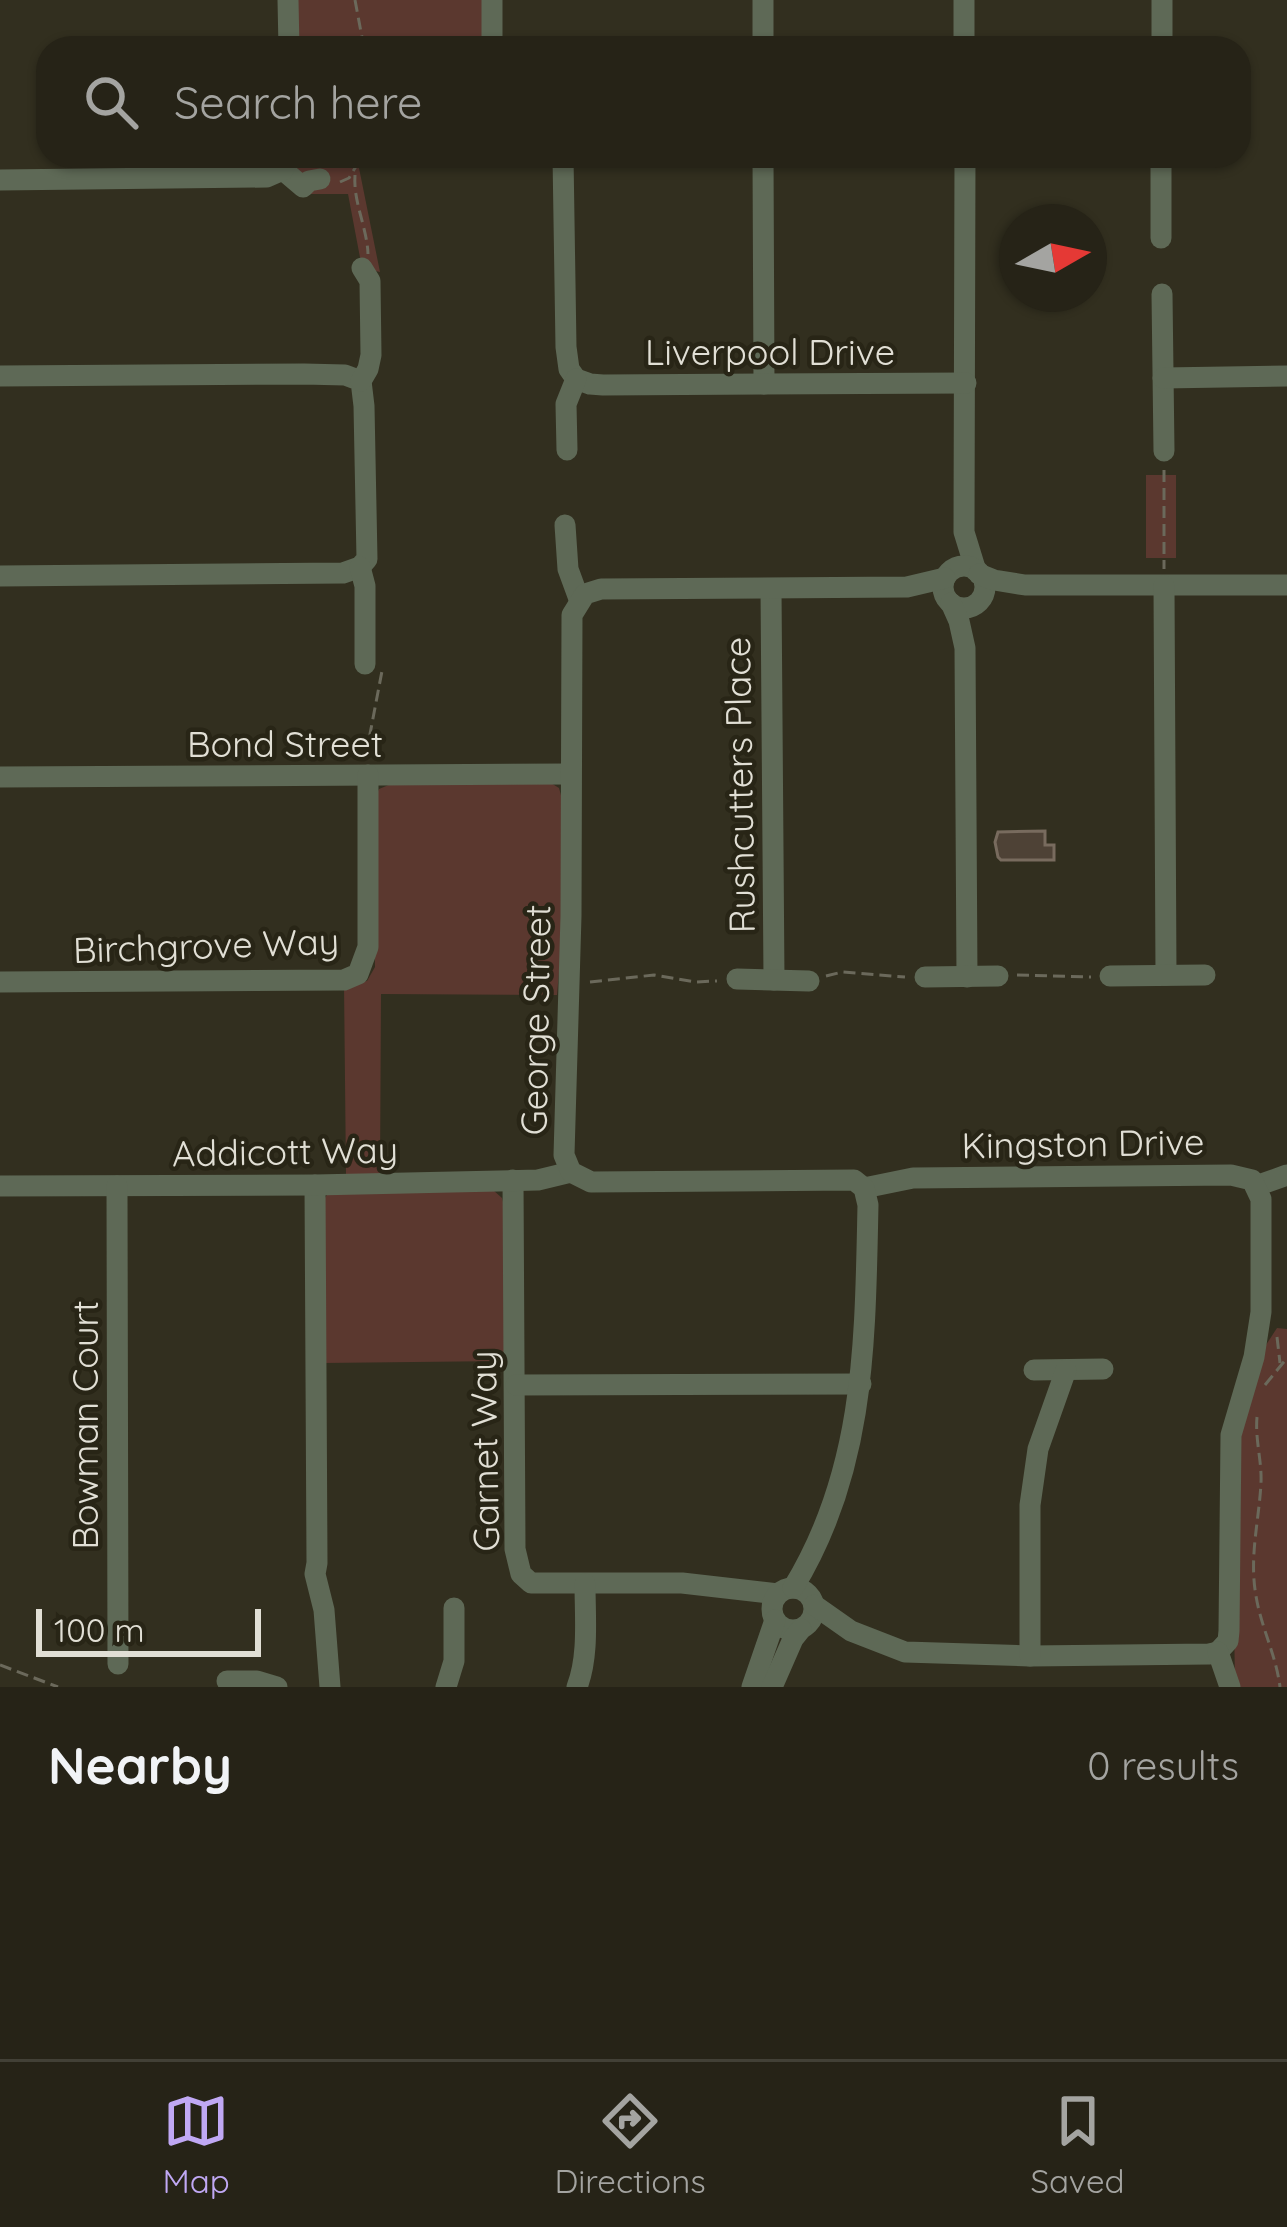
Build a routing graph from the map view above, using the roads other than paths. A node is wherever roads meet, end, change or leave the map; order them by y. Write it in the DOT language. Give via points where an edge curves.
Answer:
graph roads {
  1 [pos="288,0"];
  2 [pos="492,0"];
  3 [pos="763,0"];
  4 [pos="964,0"];
  5 [pos="1162,0"];
  6 [pos="289,36"];
  7 [pos="492,36"];
  8 [pos="763,36"];
  9 [pos="964,36"];
  10 [pos="1162,36"];
  11 [pos="279,168"];
  12 [pos="289,168"];
  13 [pos="563,168"];
  14 [pos="764,168"];
  15 [pos="965,168"];
  16 [pos="1162,168"];
  17 [pos="320,179"];
  18 [pos="0,180"];
  19 [pos="1161,238"];
  20 [pos="364,270"];
  21 [pos="1162,294"];
  22 [pos="2,375"];
  23 [pos="1287,376"];
  24 [pos="1163,378"];
  25 [pos="576,379"];
  26 [pos="361,381"];
  27 [pos="966,383"];
  28 [pos="764,384"];
  29 [pos="567,450"];
  30 [pos="1164,451"];
  31 [pos="566,525"];
  32 [pos="964,532"];
  33 [pos="360,567"];
  34 [pos="978,572"];
  35 [pos="0,576"];
  36 [pos="1025,585"];
  37 [pos="1287,585"];
  38 [pos="1164,586"];
  39 [pos="771,589"];
  40 [pos="957,594"];
  41 [pos="579,599"];
  42 [pos="374,662"];
  43 [pos="369,765"];
  44 [pos="570,774"];
  45 [pos="0,777"];
  46 [pos="1166,975"];
  47 [pos="1205,975"];
  48 [pos="967,976"];
  49 [pos="998,976"];
  50 [pos="1110,976"];
  51 [pos="925,977"];
  52 [pos="736,979"];
  53 [pos="773,980"];
  54 [pos="809,981"];
  55 [pos="0,982"];
  56 [pos="571,1172"];
  57 [pos="1287,1175"];
  58 [pos="513,1180"];
  59 [pos="315,1185"];
  60 [pos="0,1186"];
  61 [pos="117,1186"];
  62 [pos="1256,1186"];
  63 [pos="864,1187"];
  64 [pos="1103,1369"];
  65 [pos="1034,1370"];
  66 [pos="1066,1370"];
  67 [pos="861,1384"];
  68 [pos="516,1385"];
  69 [pos="585,1584"];
  70 [pos="454,1608"];
  71 [pos="794,1608"];
  72 [pos="1218,1652"];
  73 [pos="1030,1656"];
  74 [pos="118,1664"];
  75 [pos="227,1681"];
  76 [pos="277,1687"];
  77 [pos="330,1687"];
  78 [pos="446,1687"];
  79 [pos="577,1687"];
  80 [pos="752,1687"];
  81 [pos="772,1687"];
  82 [pos="1230,1687"];
  1 -- 6 [label="street"];
  2 -- 7 [label="street"];
  3 -- 8 [label="street"];
  4 -- 9 [label="street"];
  5 -- 10 [label="street"];
  11 -- 18 [label="street" via="255,178"];
  12 -- 17 [label="street" via="303,188"];
  13 -- 25 [label="street" via="566,347"];
  14 -- 28 [label="street"];
  15 -- 27 [label="street"];
  16 -- 19 [label="street"];
  20 -- 26 [label="street" via="371,355"];
  21 -- 24 [label="street"];
  22 -- 26 [label="street" via="304,374"];
  23 -- 24 [label="street"];
  24 -- 30 [label="street"];
  25 -- 28 [label="street, Liverpool Drive"];
  25 -- 29 [label="street" via="566,404"];
  26 -- 33 [label="street" via="367,559"];
  27 -- 28 [label="street, Liverpool Drive"];
  27 -- 32 [label="street"];
  31 -- 41 [label="street"];
  32 -- 34 [label="street"];
  32 -- 40 [label="street"];
  33 -- 35 [label="street"];
  33 -- 42 [label="street"];
  34 -- 36 [label="street"];
  34 -- 40 [label="street" via="963,567"];
  34 -- 40 [label="street" via="985,586"];
  36 -- 38 [label="street"];
  36 -- 40 [label="street"];
  37 -- 38 [label="street"];
  38 -- 46 [label="street"];
  39 -- 40 [label="street"];
  39 -- 41 [label="street" via="601,589"];
  39 -- 53 [label="street, Rushcutters Place"];
  40 -- 48 [label="street" via="965,648"];
  41 -- 44 [label="street, George Street" via="570,630"];
  43 -- 44 [label="street, Bond Street"];
  43 -- 45 [label="street, Bond Street"];
  43 -- 55 [label="street, Birchgrove Way" via="368,946 358,974"];
  44 -- 56 [label="street, George Street" via="564,1155"];
  46 -- 47 [label="street"];
  46 -- 50 [label="street"];
  48 -- 49 [label="street"];
  48 -- 51 [label="street"];
  52 -- 53 [label="street, Rushcutters Place"];
  53 -- 54 [label="street, Rushcutters Place"];
  56 -- 58 [label="street, Addicott Way"];
  56 -- 63 [label="street, George Street" via="591,1181 854,1180"];
  57 -- 62 [label="street"];
  58 -- 59 [label="street, Addicott Way"];
  58 -- 68 [label="street, Garnet Way"];
  59 -- 61 [label="street, Addicott Way"];
  59 -- 77 [label="street" via="315,1574"];
  60 -- 61 [label="street, Addicott Way"];
  61 -- 74 [label="street, Bowman Court"];
  62 -- 63 [label="street, Kingston Drive" via="1242,1175 1209,1175 913,1178"];
  62 -- 72 [label="street" via="1262,1312 1231,1435 1229,1630"];
  63 -- 67 [label="street"];
  64 -- 66 [label="street"];
  65 -- 66 [label="street"];
  66 -- 73 [label="street" via="1033,1486"];
  67 -- 68 [label="street"];
  67 -- 71 [label="street" via="847,1457"];
  68 -- 69 [label="street, Garnet Way" via="521,1574 531,1583"];
  69 -- 71 [label="street, Garnet Way" via="735,1589"];
  69 -- 79 [label="street"];
  70 -- 78 [label="street"];
  71 -- 73 [label="street" via="905,1652"];
  71 -- 80 [label="street"];
  71 -- 81 [label="street" via="793,1640"];
  72 -- 73 [label="street"];
  72 -- 82 [label="street"];
  75 -- 76 [label="street"];
}
